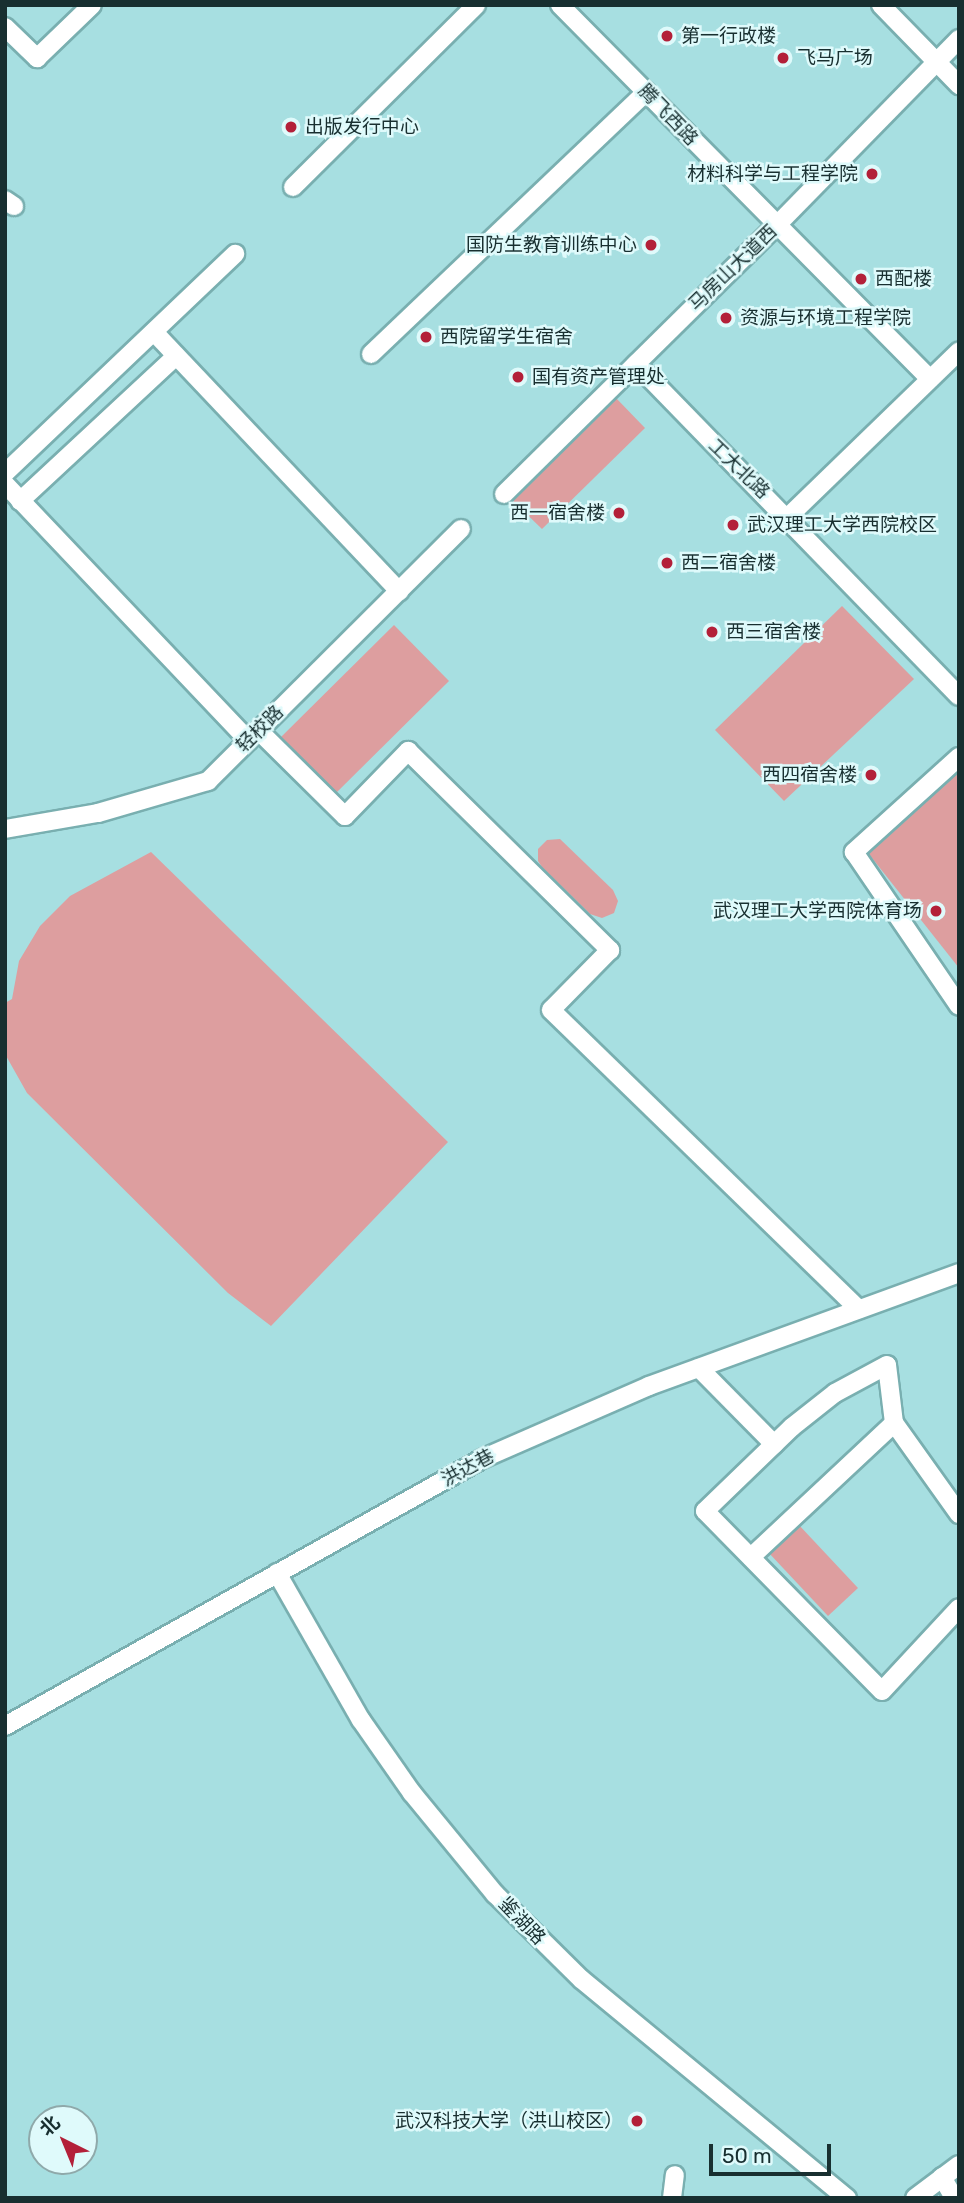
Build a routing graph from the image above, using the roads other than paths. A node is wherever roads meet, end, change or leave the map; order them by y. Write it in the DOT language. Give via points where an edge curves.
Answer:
graph roads {
  1 [pos="92,5"];
  2 [pos="477,5"];
  3 [pos="560,5"];
  4 [pos="881,5"];
  5 [pos="5,27"];
  6 [pos="959,39"];
  7 [pos="936,63"];
  8 [pos="959,85"];
  9 [pos="646,92"];
  10 [pos="293,187"];
  11 [pos="776,226"];
  12 [pos="235,254"];
  13 [pos="154,331"];
  14 [pos="959,351"];
  15 [pos="371,354"];
  16 [pos="176,356"];
  17 [pos="636,364"];
  18 [pos="930,379"];
  19 [pos="5,473"];
  20 [pos="5,484"];
  21 [pos="504,494"];
  22 [pos="20,500"];
  23 [pos="788,517"];
  24 [pos="461,529"];
  25 [pos="399,591"];
  26 [pos="959,696"];
  27 [pos="254,736"];
  28 [pos="959,757"];
  29 [pos="5,829"];
  30 [pos="959,1006"];
  31 [pos="959,1273"];
  32 [pos="859,1309"];
  33 [pos="699,1368"];
  34 [pos="894,1423"];
  35 [pos="774,1444"];
  36 [pos="959,1514"];
  37 [pos="751,1557"];
  38 [pos="277,1573"];
  39 [pos="959,1608"];
  40 [pos="5,1726"];
  41 [pos="959,2165"];
  42 [pos="675,2175"];
  43 [pos="942,2177"];
  44 [pos="672,2198"];
  45 [pos="847,2198"];
  46 [pos="915,2198"];
  47 [pos="954,2198"];
  1 -- 5 [label="street" via="37,58"];
  2 -- 10 [label="street"];
  3 -- 9 [label="street, 腾飞西路"];
  4 -- 7 [label="street"];
  6 -- 7 [label="street, 马房山大道西"];
  7 -- 8 [label="street"];
  7 -- 11 [label="street, 马房山大道西"];
  9 -- 11 [label="street, 腾飞西路"];
  9 -- 15 [label="street"];
  11 -- 17 [label="street, 马房山大道西"];
  11 -- 18 [label="street, 腾飞西路"];
  12 -- 13 [label="street"];
  13 -- 16 [label="street"];
  13 -- 19 [label="street"];
  14 -- 18 [label="street"];
  16 -- 22 [label="street"];
  16 -- 25 [label="street"];
  17 -- 21 [label="street, 马房山大道西"];
  17 -- 23 [label="street, 工大北路"];
  18 -- 23 [label="street"];
  20 -- 22 [label="street"];
  22 -- 27 [label="street"];
  23 -- 26 [label="street, 工大北路"];
  24 -- 25 [label="street, 轻校路"];
  25 -- 27 [label="street, 轻校路"];
  27 -- 29 [label="street, 轻校路" via="208,781 85,816"];
  27 -- 32 [label="street" via="345,816 408,751 610,950 551,1010"];
  28 -- 30 [label="street" via="854,852"];
  31 -- 32 [label="street, 洪达巷"];
  32 -- 33 [label="street, 洪达巷"];
  33 -- 35 [label="street"];
  33 -- 38 [label="street, 洪达巷" via="482,1459"];
  34 -- 35 [label="street" via="887,1365 835,1393"];
  34 -- 36 [label="street"];
  34 -- 37 [label="street"];
  35 -- 37 [label="street" via="705,1511"];
  37 -- 39 [label="street" via="882,1691"];
  38 -- 40 [label="street, 洪达巷"];
  38 -- 45 [label="street, 鉴湖路" via="361,1720 418,1802 495,1894 581,1979"];
  41 -- 43 [label="street"];
  42 -- 44 [label="street"];
  43 -- 46 [label="street"];
  43 -- 47 [label="street"];
}
